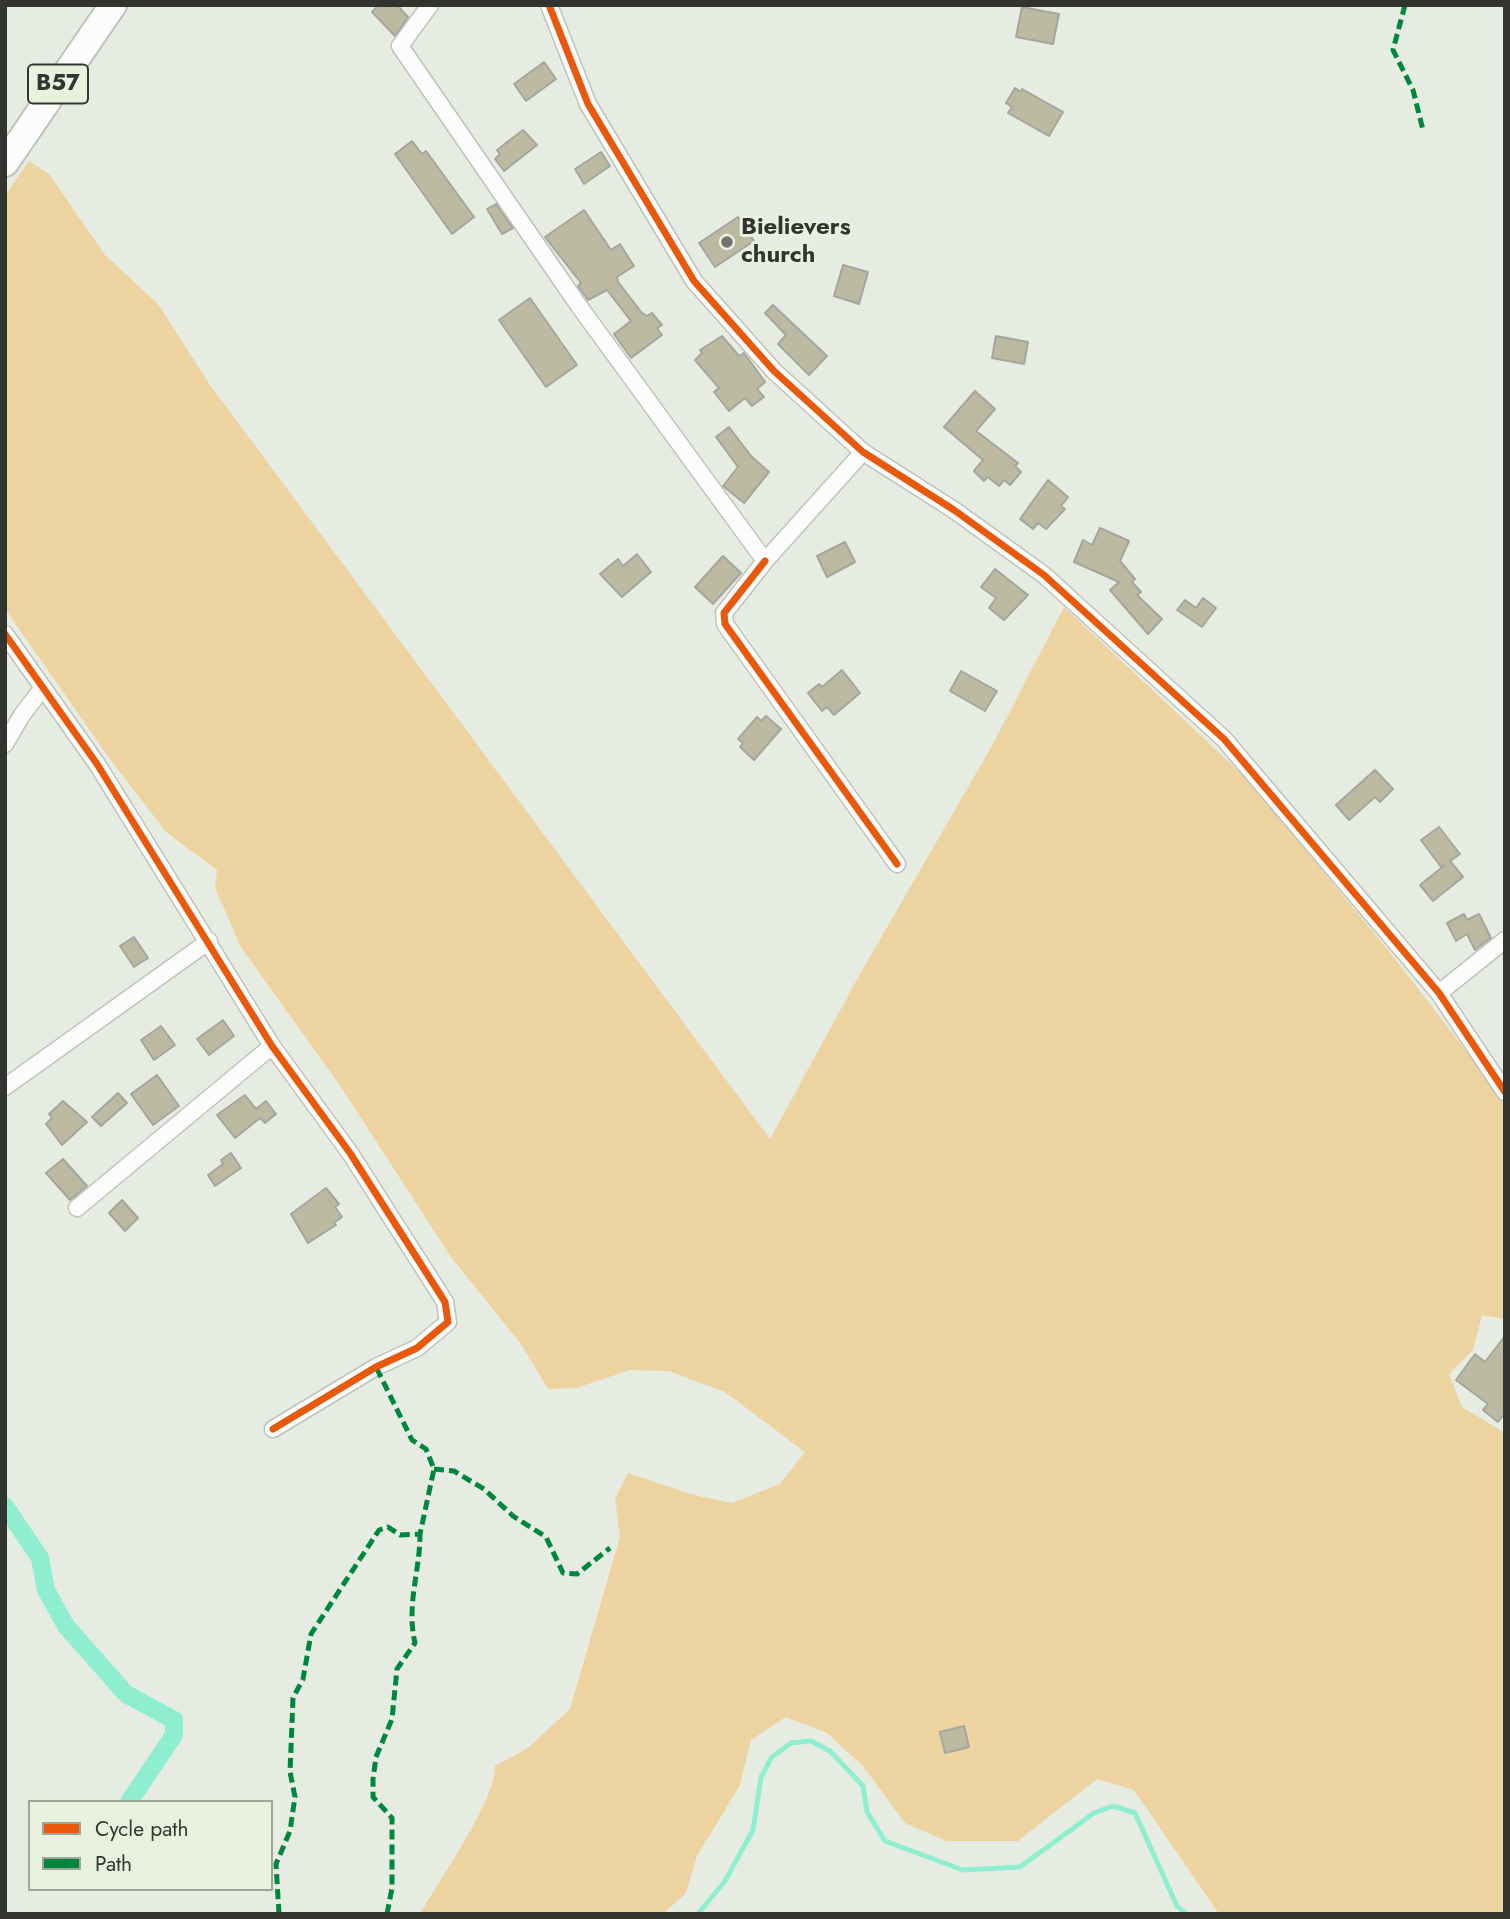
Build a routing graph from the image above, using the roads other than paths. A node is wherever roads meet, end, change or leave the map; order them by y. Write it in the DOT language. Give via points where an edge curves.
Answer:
graph roads {
  1 [pos="113,5"];
  2 [pos="430,5"];
  3 [pos="549,5"];
  4 [pos="5,163"];
  5 [pos="863,452"];
  6 [pos="765,561"];
  7 [pos="5,634"];
  8 [pos="43,690"];
  9 [pos="5,744"];
  10 [pos="898,864"];
  11 [pos="209,940"];
  12 [pos="1505,940"];
  13 [pos="1439,993"];
  14 [pos="272,1046"];
  15 [pos="5,1087"];
  16 [pos="1505,1092"];
  17 [pos="77,1208"];
  18 [pos="273,1429"];
  1 -- 4 [label="main road, B57"];
  2 -- 6 [label="street" via="400,46 579,306"];
  3 -- 5 [label="street" via="588,104 694,281 775,371"];
  5 -- 6 [label="street"];
  5 -- 13 [label="street" via="1044,575 1224,739"];
  6 -- 10 [label="street" via="723,613 725,624"];
  7 -- 8 [label="street"];
  8 -- 9 [label="street"];
  8 -- 11 [label="street" via="97,764"];
  11 -- 14 [label="street"];
  11 -- 15 [label="street"];
  12 -- 13 [label="street"];
  13 -- 16 [label="street"];
  14 -- 17 [label="street"];
  14 -- 18 [label="street" via="350,1153 445,1303 448,1322 417,1348 376,1367"];
}
